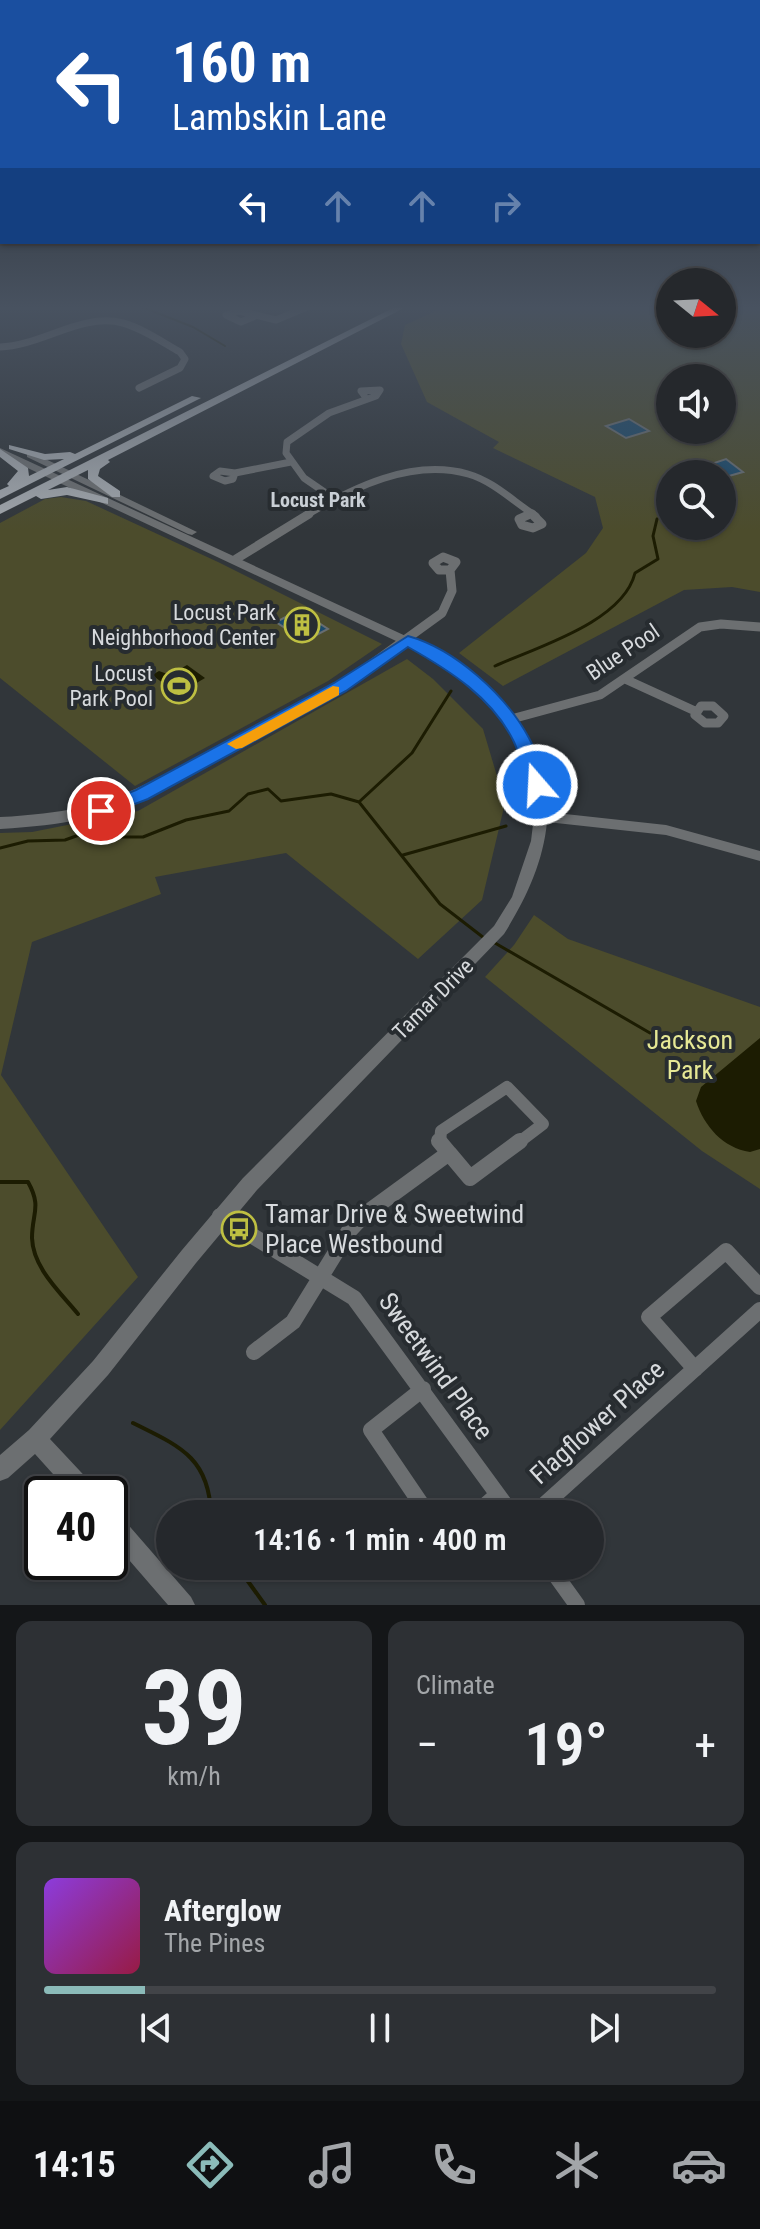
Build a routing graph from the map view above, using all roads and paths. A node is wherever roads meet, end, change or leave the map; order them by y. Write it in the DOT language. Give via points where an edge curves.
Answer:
graph roads {
  1 [pos="152,382"];
  2 [pos="227,382"];
  3 [pos="253,382"];
  4 [pos="139,388"];
  5 [pos="364,395"];
  6 [pos="184,403"];
  7 [pos="173,422"];
  8 [pos="0,441"];
  9 [pos="13,447"];
  10 [pos="0,451"];
  11 [pos="291,462"];
  12 [pos="59,473"];
  13 [pos="235,473"];
  14 [pos="0,493"];
  15 [pos="116,494"];
  16 [pos="333,498"];
  17 [pos="104,501"];
  18 [pos="0,512"];
  19 [pos="528,515"];
  20 [pos="236,559"];
  21 [pos="450,570"];
  22 [pos="760,627"];
  23 [pos="408,641"];
  24 [pos="625,679"];
  25 [pos="695,711"];
  26 [pos="508,720"];
  27 [pos="541,816"];
  28 [pos="0,823"];
  29 [pos="760,856"];
  30 [pos="449,1153"];
  31 [pos="220,1216"];
  32 [pos="321,1276"];
  33 [pos="760,1287"];
  34 [pos="760,1310"];
  35 [pos="254,1352"];
  36 [pos="695,1369"];
  37 [pos="423,1389"];
  38 [pos="35,1438"];
  39 [pos="0,1470"];
  40 [pos="70,1476"];
  41 [pos="497,1495"];
  42 [pos="418,1500"];
  43 [pos="491,1500"];
  44 [pos="501,1500"];
  45 [pos="550,1500"];
  46 [pos="128,1542"];
  47 [pos="559,1580"];
  48 [pos="183,1605"];
  49 [pos="577,1605"];
  1 -- 4 [label="street"];
  2 -- 6 [label="main road"];
  3 -- 7 [label="main road"];
  5 -- 11 [label="street" via="291,438 285,447"];
  6 -- 9 [label="main road" via="67,456 44,457"];
  6 -- 12 [label="main road"];
  7 -- 12 [label="main road"];
  7 -- 15 [label="main road" via="95,467 92,477"];
  8 -- 9 [label="street, Tamar Drive"];
  9 -- 12 [label="street, Tamar Drive"];
  10 -- 12 [label="street, Tamar Drive"];
  10 -- 14 [label="main road" via="24,470 20,480"];
  11 -- 13 [label="street"];
  11 -- 16 [label="street" via="310,484"];
  12 -- 14 [label="main road"];
  12 -- 15 [label="street, Tamar Drive"];
  12 -- 17 [label="street, Tamar Drive"];
  12 -- 18 [label="main road"];
  15 -- 20 [label="street, Tamar Drive"];
  16 -- 19 [label="street" via="420,472 450,471 477,478"];
  16 -- 20 [label="street"];
  17 -- 18 [label="main road" via="50,492"];
  17 -- 20 [label="street, Tamar Drive"];
  20 -- 23 [label="street, Tamar Drive"];
  21 -- 23 [label="street" via="452,591 446,608"];
  22 -- 24 [label="street, Blue Pool" via="700,627"];
  23 -- 26 [label="street, Tamar Drive" via="476,683"];
  23 -- 28 [label="street" via="340,687 131,800 72,818"];
  24 -- 25 [label="street"];
  24 -- 26 [label="street, Blue Pool" via="585,701"];
  26 -- 27 [label="street, Tamar Drive" via="529,757"];
  27 -- 29 [label="street" via="666,830"];
  27 -- 31 [label="street, Tamar Drive" via="529,873 499,930"];
  30 -- 30 [label="street" via="439,1142 441,1131 507,1087 543,1124 470,1178"];
  30 -- 32 [label="street" via="364,1215"];
  31 -- 32 [label="street, Sweetwind Place"];
  31 -- 38 [label="street, Tamar Drive" via="113,1357"];
  32 -- 35 [label="street" via="293,1322"];
  32 -- 37 [label="street, Sweetwind Place" via="354,1298"];
  33 -- 36 [label="street, Flagflower Place" via="726,1251 649,1317"];
  34 -- 36 [label="street, Flagflower Place"];
  36 -- 45 [label="street, Flagflower Place"];
  37 -- 41 [label="street, Sweetwind Place"];
  37 -- 42 [label="street" via="371,1430"];
  38 -- 39 [label="street, Tamar Drive"];
  38 -- 40 [label="street"];
  41 -- 43 [label="street"];
  41 -- 44 [label="street, Sweetwind Place"];
  46 -- 48 [label="street"];
  47 -- 49 [label="street"];
}
